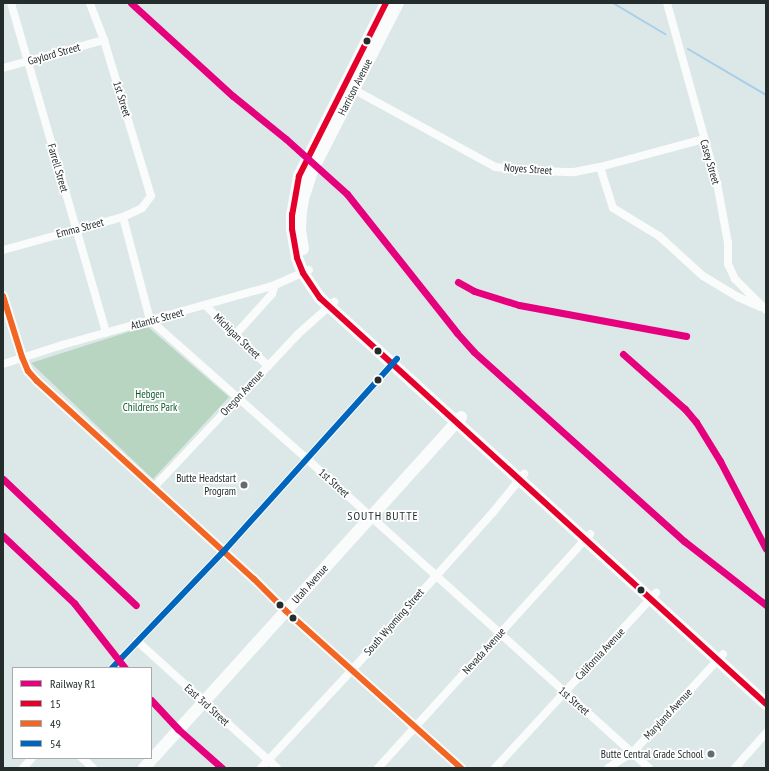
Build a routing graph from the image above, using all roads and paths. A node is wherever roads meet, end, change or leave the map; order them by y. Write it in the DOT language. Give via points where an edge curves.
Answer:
graph roads {
  1 [pos="11,3"];
  2 [pos="90,3"];
  3 [pos="386,3"];
  4 [pos="398,3"];
  5 [pos="667,3"];
  6 [pos="104,40"];
  7 [pos="28,61"];
  8 [pos="3,68"];
  9 [pos="350,87"];
  10 [pos="326,119"];
  11 [pos="704,139"];
  12 [pos="318,160"];
  13 [pos="309,167"];
  14 [pos="600,167"];
  15 [pos="151,196"];
  16 [pos="123,217"];
  17 [pos="76,229"];
  18 [pos="3,250"];
  19 [pos="306,272"];
  20 [pos="275,286"];
  21 [pos="3,296"];
  22 [pos="332,304"];
  23 [pos="206,306"];
  24 [pos="764,309"];
  25 [pos="150,320"];
  26 [pos="106,333"];
  27 [pos="235,335"];
  28 [pos="22,357"];
  29 [pos="394,361"];
  30 [pos="3,364"];
  31 [pos="268,366"];
  32 [pos="238,397"];
  33 [pos="459,419"];
  34 [pos="307,459"];
  35 [pos="522,477"];
  36 [pos="154,487"];
  37 [pos="370,517"];
  38 [pos="587,537"];
  39 [pos="223,552"];
  40 [pos="436,575"];
  41 [pos="654,596"];
  42 [pos="286,611"];
  43 [pos="500,633"];
  44 [pos="138,641"];
  45 [pos="721,657"];
  46 [pos="113,667"];
  47 [pos="352,670"];
  48 [pos="565,692"];
  49 [pos="766,693"];
  50 [pos="203,702"];
  51 [pos="766,704"];
  52 [pos="416,727"];
  53 [pos="766,733"];
  54 [pos="633,752"];
  55 [pos="31,759"];
  56 [pos="83,759"];
  57 [pos="268,760"];
  58 [pos="23,768"];
  59 [pos="93,768"];
  60 [pos="144,768"];
  61 [pos="260,768"];
  62 [pos="277,768"];
  63 [pos="378,768"];
  64 [pos="461,768"];
  65 [pos="495,768"];
  66 [pos="608,768"];
  67 [pos="649,768"];
  68 [pos="735,768"];
  1 -- 7 [label="street, Farrell Street"];
  2 -- 6 [label="street, 1st Street"];
  3 -- 9 [label="main road, Harrison Avenue"];
  4 -- 9 [label="main road, Harrison Avenue"];
  5 -- 11 [label="street, Casey Street"];
  6 -- 7 [label="street, Gaylord Street"];
  6 -- 15 [label="street, 1st Street"];
  7 -- 8 [label="street, Gaylord Street"];
  7 -- 17 [label="street, Farrell Street"];
  9 -- 10 [label="main road, Harrison Avenue"];
  9 -- 12 [label="main road, Harrison Avenue"];
  9 -- 14 [label="street, Noyes Street" via="495,167 574,172"];
  10 -- 12 [label="main road" via="330,125 323,139"];
  10 -- 13 [label="main road, Harrison Avenue"];
  11 -- 14 [label="street, Noyes Street"];
  11 -- 24 [label="street, Casey Street" via="724,217 728,264 735,279"];
  12 -- 13 [label="main road, Harrison Avenue"];
  13 -- 19 [label="main road" via="299,176 294,198 292,229 297,258"];
  14 -- 24 [label="street" via="613,208 659,236 703,276"];
  15 -- 16 [label="street, Emma Street" via="142,208"];
  16 -- 17 [label="street, Emma Street"];
  16 -- 25 [label="street"];
  17 -- 18 [label="street, Emma Street"];
  17 -- 26 [label="street, Farrell Street"];
  19 -- 20 [label="street, Atlantic Street"];
  19 -- 22 [label="main road" via="310,286"];
  20 -- 23 [label="street, Atlantic Street"];
  20 -- 27 [label="street" via="272,294"];
  21 -- 28 [label="street"];
  22 -- 29 [label="main road"];
  22 -- 31 [label="street, Oregon Avenue" via="297,335"];
  23 -- 25 [label="street, Atlantic Street"];
  23 -- 27 [label="street, Michigan Street"];
  25 -- 26 [label="street, Atlantic Street"];
  25 -- 32 [label="street, 1st Street"];
  26 -- 28 [label="street, Atlantic Street"];
  27 -- 31 [label="street, Michigan Street"];
  28 -- 30 [label="street, Atlantic Street"];
  28 -- 36 [label="street" via="28,371 37,381"];
  29 -- 33 [label="main road"];
  29 -- 34 [label="street"];
  31 -- 32 [label="street, Oregon Avenue"];
  32 -- 34 [label="street, 1st Street"];
  32 -- 36 [label="street, Oregon Avenue"];
  33 -- 35 [label="main road"];
  33 -- 37 [label="main road, Utah Avenue"];
  34 -- 37 [label="street, 1st Street"];
  34 -- 39 [label="street"];
  35 -- 38 [label="main road"];
  35 -- 40 [label="street, South Wyoming Street"];
  36 -- 39 [label="street"];
  37 -- 40 [label="street, 1st Street"];
  37 -- 42 [label="main road, Utah Avenue"];
  38 -- 41 [label="main road"];
  38 -- 43 [label="street, Nevada Avenue"];
  39 -- 42 [label="street"];
  39 -- 44 [label="street"];
  40 -- 43 [label="street, 1st Street"];
  40 -- 47 [label="street, South Wyoming Street"];
  41 -- 45 [label="main road"];
  41 -- 48 [label="street, California Avenue"];
  42 -- 47 [label="street"];
  42 -- 50 [label="main road, Utah Avenue"];
  43 -- 48 [label="street, 1st Street"];
  43 -- 52 [label="street, Nevada Avenue"];
  44 -- 46 [label="street"];
  44 -- 50 [label="street, East 3rd Street"];
  45 -- 49 [label="main road"];
  45 -- 51 [label="main road"];
  45 -- 54 [label="street, Maryland Avenue"];
  47 -- 52 [label="street"];
  47 -- 57 [label="street, South Wyoming Street"];
  48 -- 54 [label="street, 1st Street"];
  48 -- 65 [label="street, California Avenue"];
  50 -- 57 [label="street, East 3rd Street"];
  50 -- 60 [label="main road, Utah Avenue"];
  52 -- 63 [label="street, Nevada Avenue"];
  52 -- 64 [label="street"];
  53 -- 68 [label="street"];
  54 -- 66 [label="street, Maryland Avenue"];
  54 -- 67 [label="street, 1st Street"];
  55 -- 58 [label="street"];
  56 -- 59 [label="street"];
  57 -- 61 [label="street, South Wyoming Street"];
  57 -- 62 [label="street, East 3rd Street"];
}
